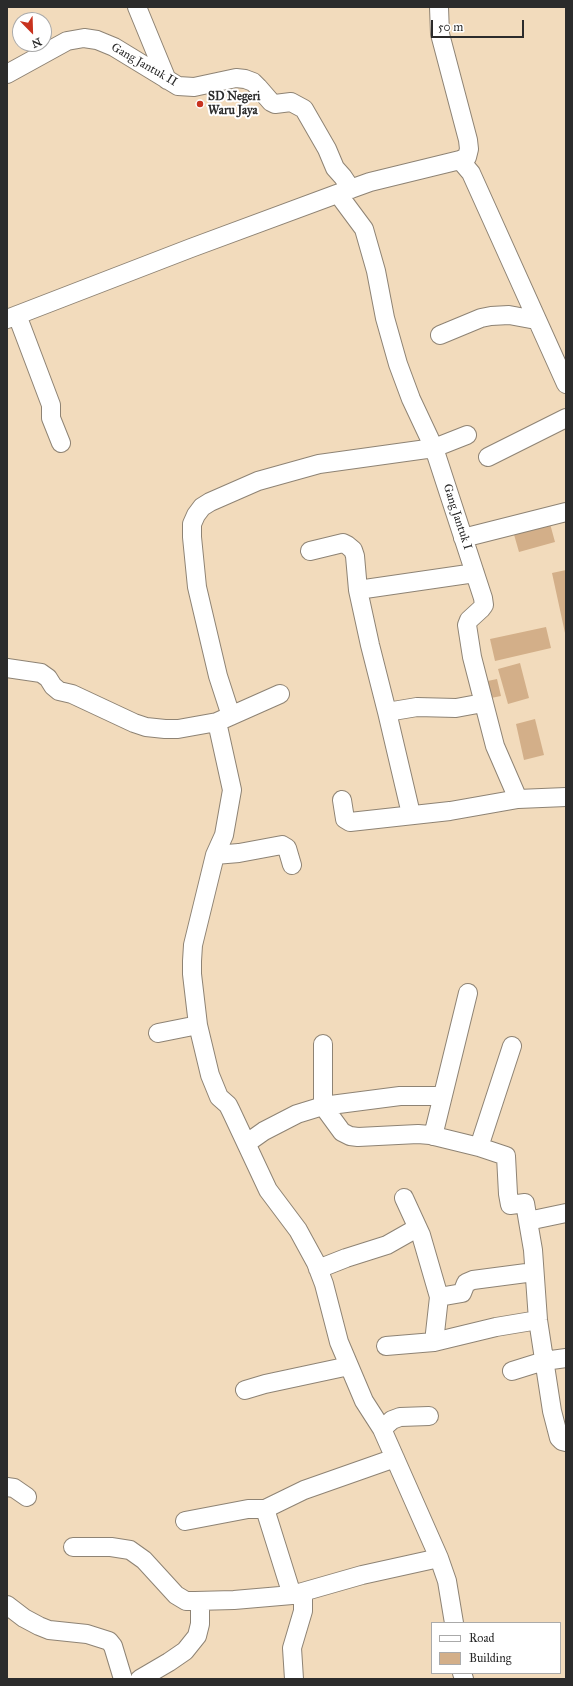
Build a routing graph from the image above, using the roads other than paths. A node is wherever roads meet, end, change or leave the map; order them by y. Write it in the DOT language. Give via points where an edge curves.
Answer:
graph roads {
  1 [pos="138,7"];
  2 [pos="439,7"];
  3 [pos="7,74"];
  4 [pos="167,80"];
  5 [pos="460,160"];
  6 [pos="344,191"];
  7 [pos="12,317"];
  8 [pos="536,320"];
  9 [pos="440,334"];
  10 [pos="564,374"];
  11 [pos="566,418"];
  12 [pos="467,435"];
  13 [pos="61,442"];
  14 [pos="434,448"];
  15 [pos="488,457"];
  16 [pos="566,512"];
  17 [pos="463,538"];
  18 [pos="310,551"];
  19 [pos="475,573"];
  20 [pos="358,590"];
  21 [pos="7,668"];
  22 [pos="280,694"];
  23 [pos="483,703"];
  24 [pos="387,712"];
  25 [pos="224,719"];
  26 [pos="566,797"];
  27 [pos="518,799"];
  28 [pos="342,800"];
  29 [pos="411,814"];
  30 [pos="215,855"];
  31 [pos="292,865"];
  32 [pos="468,994"];
  33 [pos="198,1025"];
  34 [pos="158,1033"];
  35 [pos="323,1044"];
  36 [pos="512,1046"];
  37 [pos="442,1096"];
  38 [pos="324,1106"];
  39 [pos="433,1136"];
  40 [pos="247,1143"];
  41 [pos="479,1147"];
  42 [pos="404,1198"];
  43 [pos="566,1213"];
  44 [pos="528,1221"];
  45 [pos="418,1228"];
  46 [pos="318,1269"];
  47 [pos="534,1272"];
  48 [pos="439,1298"];
  49 [pos="538,1320"];
  50 [pos="434,1342"];
  51 [pos="386,1346"];
  52 [pos="566,1358"];
  53 [pos="544,1361"];
  54 [pos="350,1366"];
  55 [pos="512,1371"];
  56 [pos="246,1390"];
  57 [pos="429,1416"];
  58 [pos="382,1429"];
  59 [pos="566,1442"];
  60 [pos="395,1458"];
  61 [pos="7,1487"];
  62 [pos="26,1497"];
  63 [pos="266,1509"];
  64 [pos="185,1521"];
  65 [pos="73,1547"];
  66 [pos="440,1558"];
  67 [pos="297,1593"];
  68 [pos="200,1601"];
  69 [pos="7,1605"];
  70 [pos="454,1622"];
  71 [pos="123,1679"];
  72 [pos="140,1679"];
  73 [pos="294,1679"];
  1 -- 4 [label="street"];
  2 -- 5 [label="street" via="441,40 469,147 467,157"];
  3 -- 4 [label="street, Gang Jantuk II" via="66,40 84,38 114,47"];
  4 -- 6 [label="street, Gang Jantuk II" via="186,87 236,78 245,79 253,82 275,104 291,102 301,106 327,149 335,168 343,177"];
  5 -- 6 [label="street"];
  5 -- 8 [label="street" via="471,173"];
  6 -- 7 [label="street"];
  6 -- 14 [label="street, Gang Jantuk I" via="364,229 398,364"];
  7 -- 13 [label="street" via="51,405 51,418"];
  8 -- 9 [label="street" via="508,315 492,316"];
  8 -- 10 [label="street"];
  11 -- 15 [label="street"];
  12 -- 14 [label="street"];
  14 -- 17 [label="street, Gang Jantuk I"];
  14 -- 25 [label="street" via="319,464 258,481 202,507 192,524 197,587 218,676"];
  16 -- 17 [label="street"];
  17 -- 19 [label="street, Gang Jantuk I"];
  18 -- 20 [label="street" via="338,543 348,545 355,556"];
  19 -- 20 [label="street"];
  19 -- 23 [label="street, Gang Jantuk I" via="484,605 469,620 468,625 472,657"];
  20 -- 24 [label="street"];
  21 -- 25 [label="street" via="41,673 56,689 146,727 178,729"];
  22 -- 25 [label="street"];
  23 -- 24 [label="street" via="456,708 417,707"];
  23 -- 27 [label="street, Gang Jantuk I" via="495,746"];
  24 -- 29 [label="street"];
  25 -- 30 [label="street" via="232,790 224,835"];
  26 -- 27 [label="street"];
  27 -- 29 [label="street" via="450,811"];
  28 -- 29 [label="street" via="344,818 348,822"];
  30 -- 31 [label="street" via="282,845 287,848"];
  30 -- 33 [label="street" via="193,946 192,974"];
  32 -- 37 [label="street"];
  33 -- 34 [label="street"];
  33 -- 40 [label="street" via="216,1091 228,1105"];
  35 -- 38 [label="street"];
  36 -- 41 [label="street"];
  37 -- 38 [label="street" via="400,1096"];
  37 -- 39 [label="street"];
  38 -- 39 [label="street" via="342,1132 350,1136"];
  38 -- 40 [label="street" via="297,1114"];
  39 -- 41 [label="street"];
  40 -- 46 [label="street" via="268,1190 298,1230"];
  41 -- 44 [label="street" via="506,1156 510,1204 525,1203"];
  42 -- 45 [label="street"];
  43 -- 44 [label="street"];
  44 -- 47 [label="street"];
  45 -- 46 [label="street" via="387,1245"];
  45 -- 48 [label="street"];
  46 -- 54 [label="street" via="339,1342"];
  47 -- 48 [label="street" via="473,1280 466,1283 462,1293"];
  47 -- 49 [label="street"];
  48 -- 50 [label="street"];
  49 -- 50 [label="street"];
  49 -- 53 [label="street"];
  50 -- 51 [label="street"];
  52 -- 53 [label="street"];
  53 -- 55 [label="street"];
  53 -- 59 [label="street" via="559,1438"];
  54 -- 56 [label="street"];
  54 -- 58 [label="street" via="364,1401"];
  57 -- 58 [label="street" via="400,1417"];
  58 -- 60 [label="street"];
  60 -- 63 [label="street" via="304,1490"];
  60 -- 66 [label="street"];
  61 -- 62 [label="street" via="14,1488"];
  63 -- 64 [label="street" via="248,1509"];
  63 -- 67 [label="street"];
  65 -- 68 [label="street" via="130,1550 144,1560 182,1599"];
  66 -- 67 [label="street" via="362,1575"];
  66 -- 70 [label="street"];
  67 -- 68 [label="street"];
  67 -- 73 [label="street" via="303,1611 292,1648"];
  68 -- 72 [label="street" via="197,1636 185,1651"];
  69 -- 71 [label="street" via="24,1618 49,1630 87,1634 109,1641 113,1646"];
}
